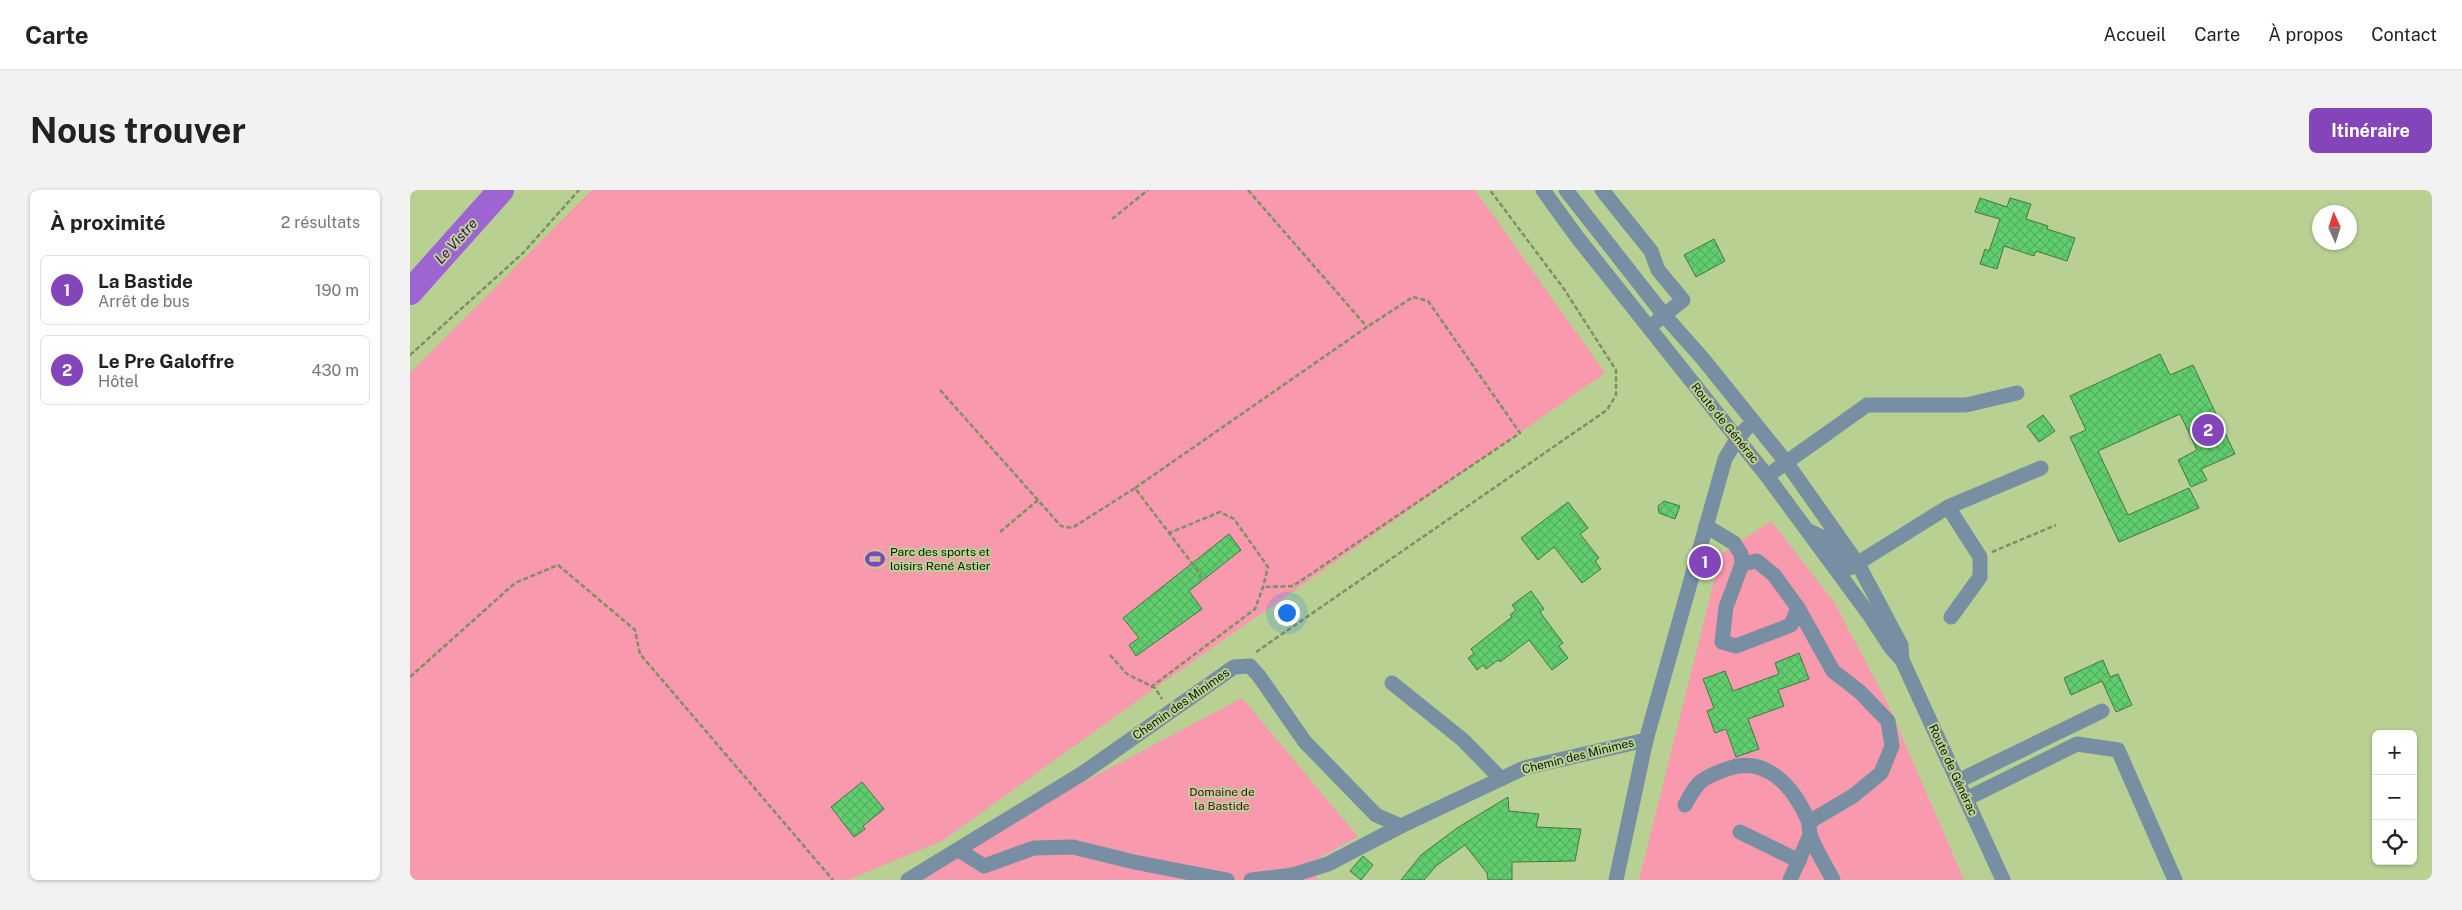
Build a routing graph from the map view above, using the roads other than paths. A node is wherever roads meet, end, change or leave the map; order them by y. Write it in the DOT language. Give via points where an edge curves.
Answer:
graph roads {
  1 [pos="1543,190"];
  2 [pos="1566,190"];
  3 [pos="1602,190"];
  4 [pos="1655,323"];
  5 [pos="1704,359"];
  6 [pos="2017,393"];
  7 [pos="1742,434"];
  8 [pos="1725,460"];
  9 [pos="1777,468"];
  10 [pos="2041,468"];
  11 [pos="1948,507"];
  12 [pos="1706,526"];
  13 [pos="1805,529"];
  14 [pos="1742,564"];
  15 [pos="1858,564"];
  16 [pos="1798,608"];
  17 [pos="1868,612"];
  18 [pos="1950,617"];
  19 [pos="1902,660"];
  20 [pos="1392,683"];
  21 [pos="2102,711"];
  22 [pos="1646,740"];
  23 [pos="1501,779"];
  24 [pos="1958,781"];
  25 [pos="1966,799"];
  26 [pos="1685,805"];
  27 [pos="1401,826"];
  28 [pos="1809,828"];
  29 [pos="1740,832"];
  30 [pos="959,850"];
  31 [pos="1799,861"];
  32 [pos="908,880"];
  33 [pos="1227,880"];
  34 [pos="1251,880"];
  35 [pos="1616,880"];
  36 [pos="1790,880"];
  37 [pos="1833,880"];
  38 [pos="2003,880"];
  39 [pos="2175,880"];
  1 -- 4 [label="street, Route de Générac" via="1601,268"];
  2 -- 4 [label="street, Route de Générac"];
  3 -- 4 [label="street" via="1651,251 1658,270 1683,300"];
  4 -- 5 [label="street, Route de Générac"];
  4 -- 7 [label="street, Route de Générac"];
  5 -- 7 [label="street"];
  5 -- 9 [label="street, Route de Générac"];
  6 -- 9 [label="street" via="1966,405 1867,405"];
  7 -- 8 [label="street"];
  7 -- 9 [label="street, Route de Générac"];
  8 -- 12 [label="street"];
  8 -- 17 [label="street" via="1740,459 1758,472 1845,588"];
  9 -- 13 [label="street, Route de Générac"];
  9 -- 15 [label="street, Route de Générac" via="1835,530"];
  10 -- 11 [label="street"];
  11 -- 15 [label="street"];
  11 -- 18 [label="street" via="1980,557 1980,577"];
  12 -- 14 [label="street" via="1734,543 1741,554"];
  12 -- 22 [label="street"];
  13 -- 15 [label="street" via="1826,539 1850,568"];
  13 -- 17 [label="street, Route de Générac"];
  14 -- 16 [label="street" via="1757,561 1774,575"];
  14 -- 16 [label="street" via="1726,607 1722,642 1736,646 1791,625"];
  15 -- 19 [label="street, Route de Générac" via="1901,645"];
  16 -- 28 [label="street" via="1833,671 1860,692 1888,721 1892,746 1881,773"];
  17 -- 19 [label="street, Route de Générac"];
  19 -- 24 [label="street, Route de Générac"];
  20 -- 23 [label="street" via="1463,740"];
  21 -- 24 [label="street"];
  22 -- 23 [label="street, Chemin des Minimes" via="1524,768"];
  22 -- 35 [label="street"];
  23 -- 27 [label="street, Chemin des Minimes"];
  24 -- 25 [label="street, Route de Générac"];
  25 -- 38 [label="street, Route de Générac"];
  25 -- 39 [label="street" via="2077,744 2118,750"];
  26 -- 28 [label="street" via="1695,785 1711,775 1733,766 1758,766 1777,776 1790,788"];
  27 -- 30 [label="street, Chemin des Minimes" via="1376,815 1305,742 1250,666 1234,667 1083,772"];
  27 -- 34 [label="street" via="1328,864 1293,874"];
  28 -- 31 [label="street"];
  28 -- 37 [label="street"];
  29 -- 31 [label="street"];
  30 -- 32 [label="street, Chemin des Minimes"];
  30 -- 33 [label="street" via="984,866 1034,848 1073,847"];
  31 -- 36 [label="street"];
}
